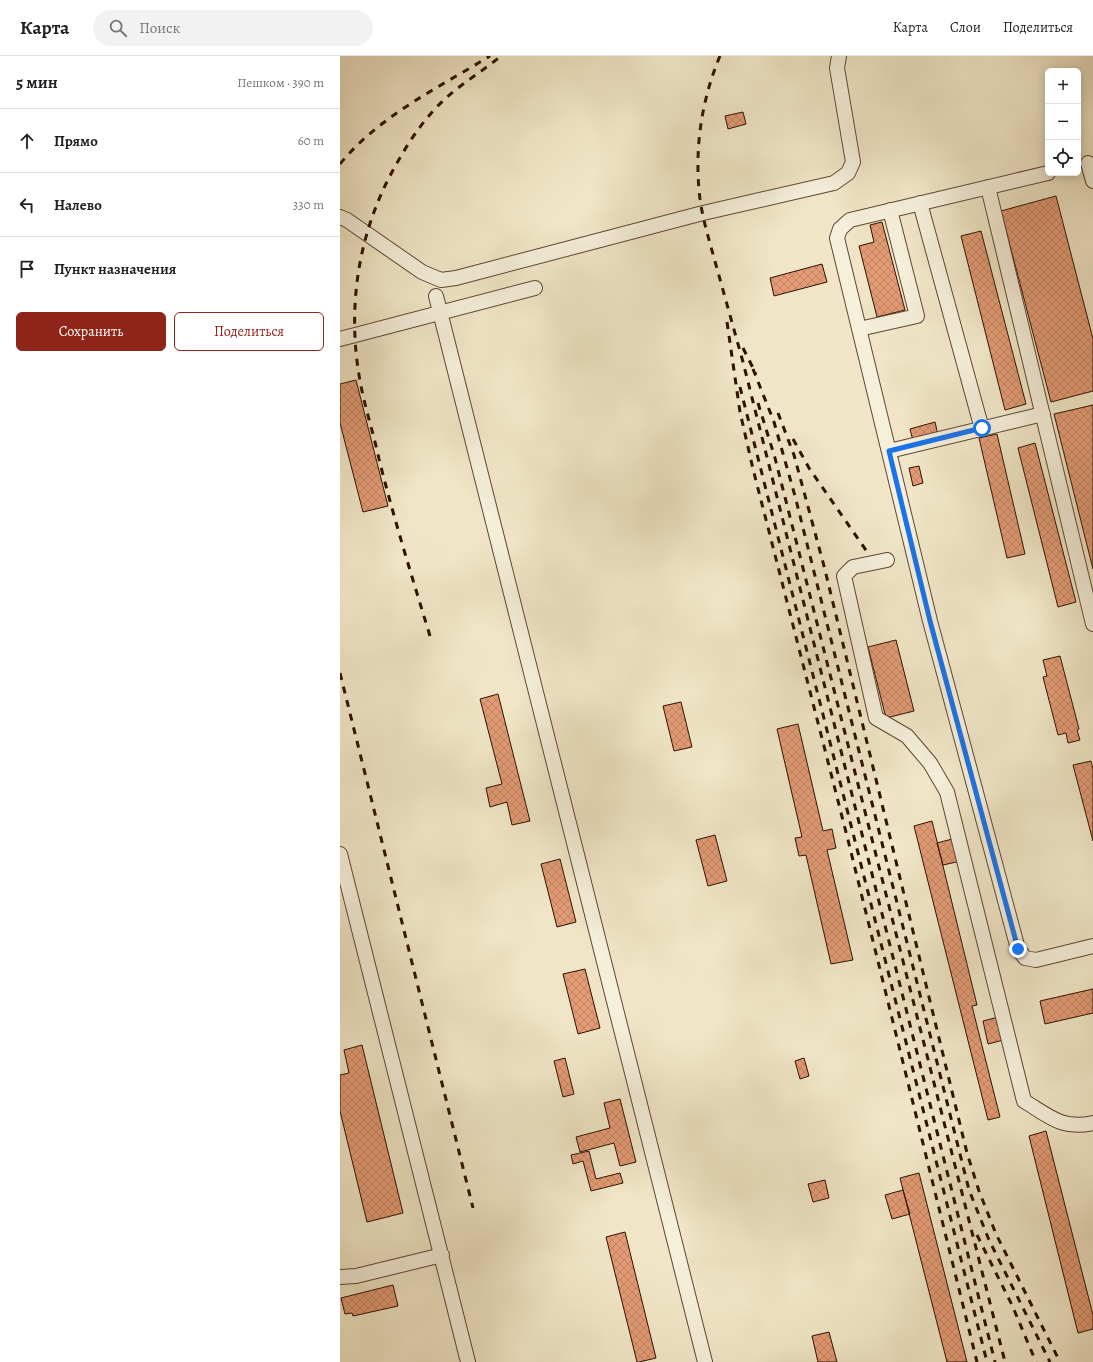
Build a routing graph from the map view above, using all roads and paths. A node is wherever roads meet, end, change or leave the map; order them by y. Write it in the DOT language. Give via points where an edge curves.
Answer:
graph roads {
  1 [pos="840,56"];
  2 [pos="1086,164"];
  3 [pos="1045,174"];
  4 [pos="1093,181"];
  5 [pos="988,187"];
  6 [pos="920,203"];
  7 [pos="890,210"];
  8 [pos="340,217"];
  9 [pos="535,288"];
  10 [pos="436,296"];
  11 [pos="441,312"];
  12 [pos="859,329"];
  13 [pos="340,339"];
  14 [pos="1043,414"];
  15 [pos="982,428"];
  16 [pos="889,451"];
  17 [pos="887,560"];
  18 [pos="1093,624"];
  19 [pos="340,854"];
  20 [pos="1093,946"];
  21 [pos="1093,1122"];
  22 [pos="442,1255"];
  23 [pos="340,1277"];
  24 [pos="468,1362"];
  25 [pos="706,1362"];
  1 -- 8 [label="street" via="837,68 853,162 848,173 834,183 703,213 441,280 422,272"];
  2 -- 4 [label="street"];
  3 -- 5 [label="street"];
  5 -- 6 [label="street"];
  5 -- 14 [label="street"];
  6 -- 7 [label="street"];
  6 -- 15 [label="street"];
  7 -- 12 [label="street" via="850,220 840,229 837,238"];
  7 -- 12 [label="street" via="917,316"];
  9 -- 11 [label="street"];
  10 -- 11 [label="street"];
  11 -- 13 [label="street"];
  11 -- 25 [label="street"];
  12 -- 16 [label="street"];
  14 -- 15 [label="street"];
  14 -- 18 [label="street"];
  15 -- 16 [label="street"];
  16 -- 20 [label="street" via="930,621 1018,949 1025,958 1036,960"];
  17 -- 21 [label="street" via="852,567 844,576 876,718 907,736 930,763 947,792 1024,1101 1059,1122 1080,1125"];
  19 -- 22 [label="street"];
  22 -- 23 [label="street" via="356,1276"];
  22 -- 24 [label="street"];
}
